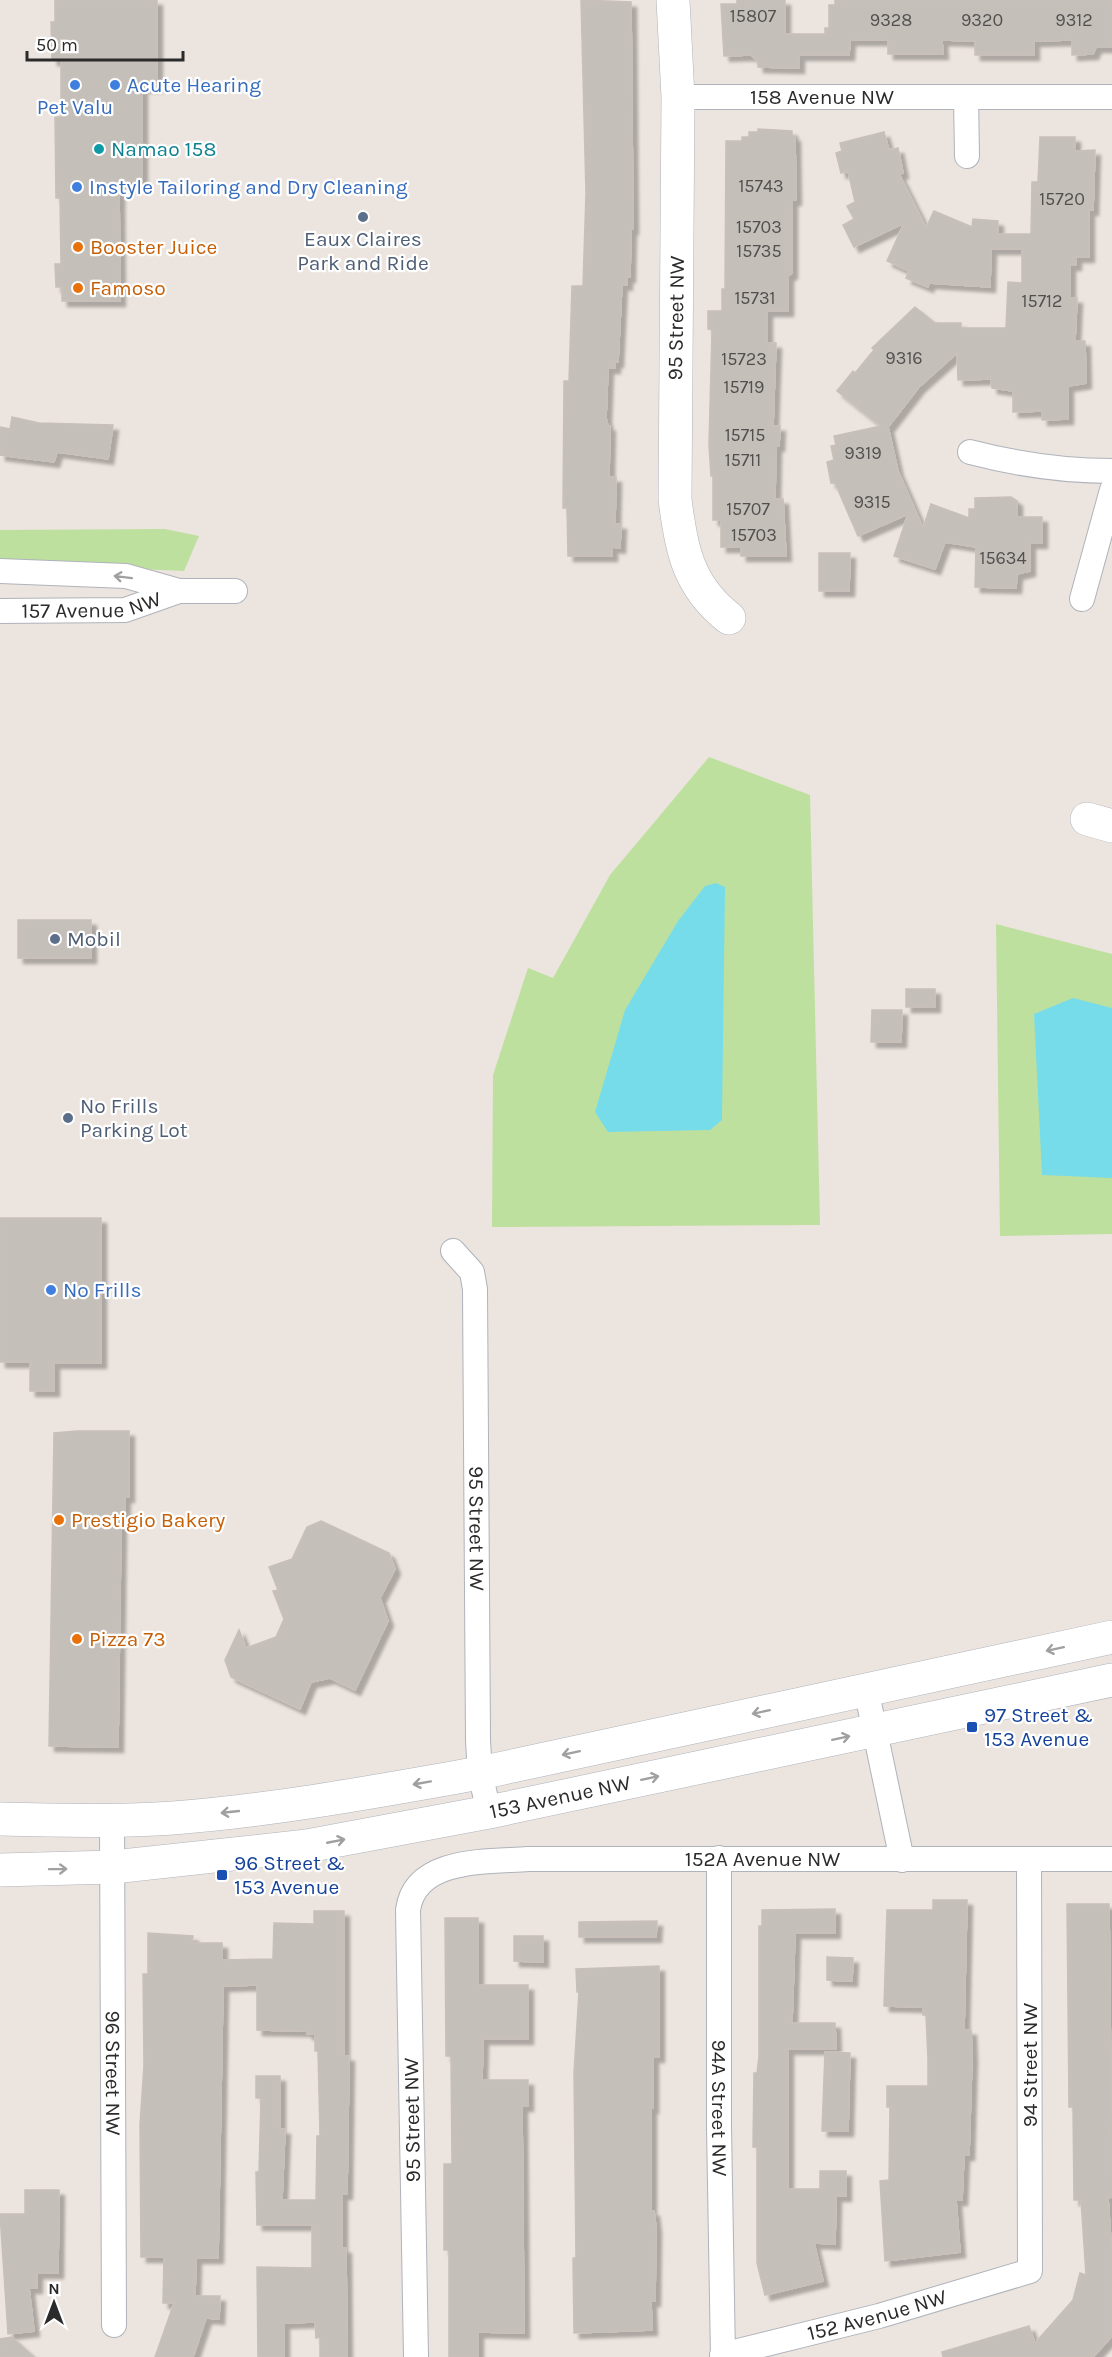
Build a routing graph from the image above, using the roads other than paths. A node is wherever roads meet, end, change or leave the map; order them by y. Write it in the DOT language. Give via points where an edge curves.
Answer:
graph roads {
  1 [pos="673,0"];
  2 [pos="678,97"];
  3 [pos="966,97"];
  4 [pos="1112,97"];
  5 [pos="967,156"];
  6 [pos="970,452"];
  7 [pos="1112,471"];
  8 [pos="1112,490"];
  9 [pos="0,571"];
  10 [pos="179,591"];
  11 [pos="235,591"];
  12 [pos="1082,599"];
  13 [pos="0,611"];
  14 [pos="729,618"];
  15 [pos="453,1251"];
  16 [pos="1112,1637"];
  17 [pos="1112,1680"];
  18 [pos="866,1689"];
  19 [pos="875,1730"];
  20 [pos="480,1773"];
  21 [pos="489,1812"];
  22 [pos="0,1819"];
  23 [pos="112,1821"];
  24 [pos="720,1858"];
  25 [pos="1029,1859"];
  26 [pos="1112,1859"];
  27 [pos="902,1860"];
  28 [pos="113,1867"];
  29 [pos="0,1870"];
  30 [pos="417,1885"];
  31 [pos="1030,2271"];
  32 [pos="114,2325"];
  33 [pos="723,2356"];
  34 [pos="416,2357"];
  1 -- 2 [label="main road, 95 Street NW"];
  2 -- 3 [label="street, 158 Avenue NW"];
  2 -- 14 [label="main road, 95 Street NW" via="675,499 678,529 690,572 705,595"];
  3 -- 4 [label="street, 158 Avenue NW"];
  3 -- 5 [label="street"];
  6 -- 7 [label="street" via="1005,461"];
  8 -- 12 [label="street"];
  10 -- 9 [label="street, 157 Avenue NW, one-way" via="126,576"];
  10 -- 11 [label="street, 157 Avenue NW"];
  10 -- 13 [label="street, 157 Avenue NW" via="125,610"];
  15 -- 20 [label="street, 95 Street NW" via="472,1272 475,1289"];
  16 -- 18 [label="main road, 153 Avenue NW, one-way"];
  17 -- 19 [label="main road, 153 Avenue NW"];
  18 -- 19 [label="street"];
  18 -- 20 [label="main road, 153 Avenue NW, one-way"];
  21 -- 19 [label="main road, 153 Avenue NW, one-way"];
  19 -- 27 [label="street"];
  20 -- 21 [label="street, 95 Street NW"];
  20 -- 23 [label="main road, 153 Avenue NW, one-way" via="269,1807"];
  28 -- 21 [label="main road, 153 Avenue NW, one-way" via="267,1852"];
  22 -- 23 [label="main road, 153 Avenue NW"];
  23 -- 28 [label="street, 96 Street NW"];
  24 -- 27 [label="street, 152A Avenue NW"];
  24 -- 30 [label="street, 152A Avenue NW" via="495,1861 436,1871"];
  24 -- 33 [label="street, 94A Street NW"];
  25 -- 26 [label="street, 152A Avenue NW"];
  25 -- 27 [label="street, 152A Avenue NW"];
  25 -- 31 [label="street, 94 Street NW"];
  29 -- 28 [label="main road, 153 Avenue NW, one-way"];
  28 -- 32 [label="street, 96 Street NW"];
  30 -- 34 [label="street, 95 Street NW" via="408,1910"];
  31 -- 33 [label="street, 152 Avenue NW" via="879,2316"];
}
